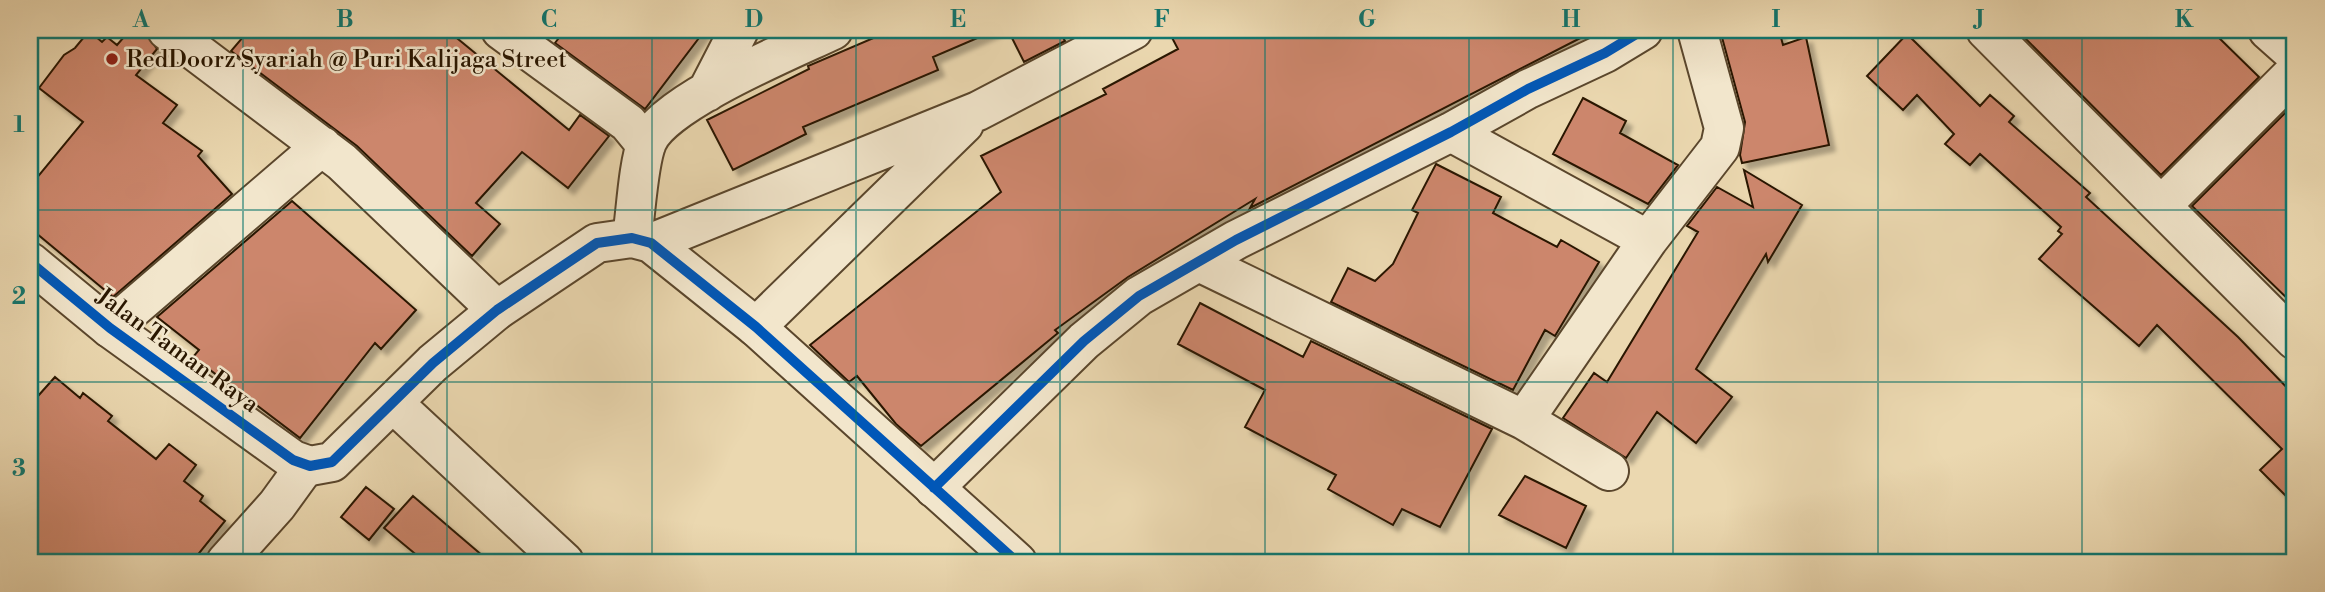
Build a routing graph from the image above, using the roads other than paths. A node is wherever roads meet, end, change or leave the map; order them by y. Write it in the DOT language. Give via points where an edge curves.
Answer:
graph roads {
  1 [pos="167,30"];
  2 [pos="739,30"];
  3 [pos="833,30"];
  4 [pos="1133,30"];
  5 [pos="1643,30"];
  6 [pos="1697,30"];
  7 [pos="1986,30"];
  8 [pos="2268,30"];
  9 [pos="526,37"];
  10 [pos="1598,41"];
  11 [pos="2295,54"];
  12 [pos="2295,72"];
  13 [pos="707,92"];
  14 [pos="978,111"];
  15 [pos="1451,132"];
  16 [pos="646,145"];
  17 [pos="322,146"];
  18 [pos="2161,206"];
  19 [pos="642,240"];
  20 [pos="1648,240"];
  21 [pos="30,262"];
  22 [pos="1199,262"];
  23 [pos="497,310"];
  24 [pos="756,327"];
  25 [pos="110,328"];
  26 [pos="2295,340"];
  27 [pos="393,403"];
  28 [pos="1524,420"];
  29 [pos="306,465"];
  30 [pos="1609,471"];
  31 [pos="934,488"];
  32 [pos="237,558"];
  33 [pos="564,562"];
  34 [pos="1017,562"];
  1 -- 17 [label="street"];
  2 -- 13 [label="street"];
  3 -- 13 [label="street"];
  4 -- 14 [label="street"];
  5 -- 10 [label="street"];
  6 -- 20 [label="street" via="1724,128 1723,139 1717,154"];
  7 -- 18 [label="street"];
  8 -- 11 [label="street"];
  9 -- 16 [label="street" via="628,123"];
  10 -- 15 [label="street" via="1528,89"];
  12 -- 18 [label="street"];
  13 -- 16 [label="street" via="661,122"];
  14 -- 19 [label="street"];
  14 -- 24 [label="street"];
  15 -- 20 [label="street"];
  15 -- 22 [label="street"];
  16 -- 19 [label="street"];
  17 -- 23 [label="street"];
  17 -- 25 [label="street"];
  18 -- 26 [label="street"];
  19 -- 23 [label="street" via="597,243"];
  19 -- 24 [label="street"];
  20 -- 28 [label="street"];
  21 -- 25 [label="street, Jalan Taman Raya"];
  22 -- 28 [label="street"];
  22 -- 31 [label="street" via="1139,296 1084,341"];
  23 -- 27 [label="street"];
  24 -- 31 [label="street"];
  25 -- 29 [label="street, Jalan Taman Raya"];
  27 -- 29 [label="street" via="332,462"];
  27 -- 33 [label="street"];
  28 -- 30 [label="street"];
  29 -- 32 [label="street"];
  31 -- 34 [label="street"];
}
